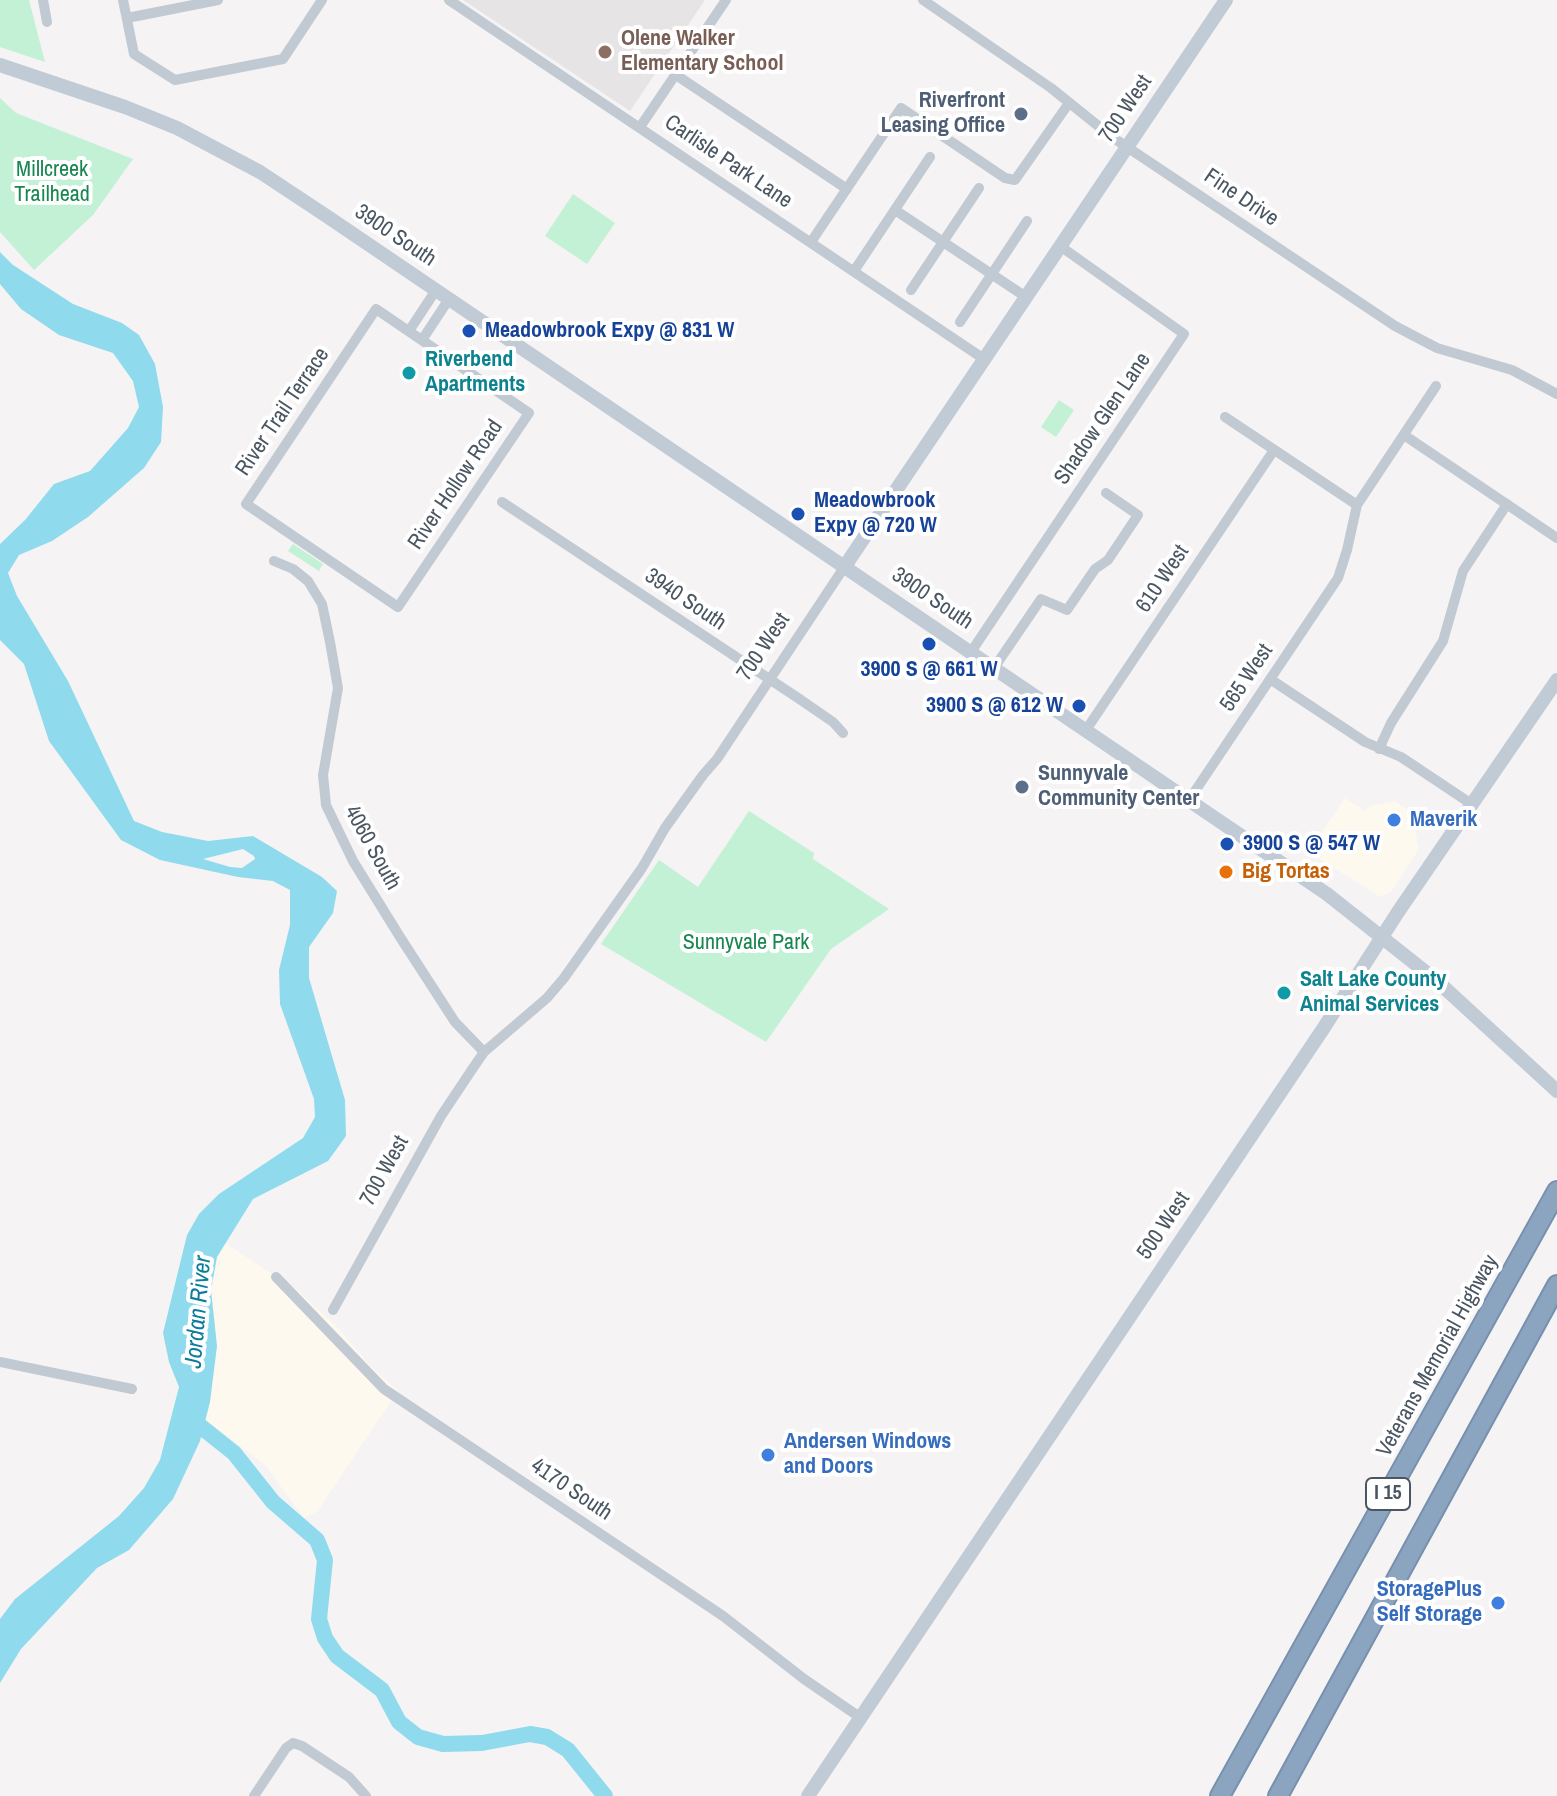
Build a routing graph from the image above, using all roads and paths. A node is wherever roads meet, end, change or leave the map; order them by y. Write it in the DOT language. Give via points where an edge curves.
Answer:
graph roads {
  1 [pos="43,0"];
  2 [pos="123,0"];
  3 [pos="218,0"];
  4 [pos="322,0"];
  5 [pos="449,0"];
  6 [pos="726,0"];
  7 [pos="923,0"];
  8 [pos="1226,0"];
  9 [pos="127,18"];
  10 [pos="47,22"];
  11 [pos="0,65"];
  12 [pos="676,75"];
  13 [pos="1069,103"];
  14 [pos="640,127"];
  15 [pos="1127,146"];
  16 [pos="930,157"];
  17 [pos="979,188"];
  18 [pos="847,189"];
  19 [pos="895,210"];
  20 [pos="1027,221"];
  21 [pos="811,242"];
  22 [pos="943,242"];
  23 [pos="1060,246"];
  24 [pos="854,271"];
  25 [pos="991,275"];
  26 [pos="436,290"];
  27 [pos="911,290"];
  28 [pos="1026,297"];
  29 [pos="449,299"];
  30 [pos="376,309"];
  31 [pos="960,322"];
  32 [pos="409,331"];
  33 [pos="422,340"];
  34 [pos="984,359"];
  35 [pos="1436,386"];
  36 [pos="1557,394"];
  37 [pos="1225,417"];
  38 [pos="1404,435"];
  39 [pos="1274,450"];
  40 [pos="1106,493"];
  41 [pos="502,502"];
  42 [pos="1507,504"];
  43 [pos="1357,505"];
  44 [pos="1557,538"];
  45 [pos="274,561"];
  46 [pos="845,566"];
  47 [pos="398,607"];
  48 [pos="971,652"];
  49 [pos="994,668"];
  50 [pos="769,679"];
  51 [pos="1270,679"];
  52 [pos="1557,680"];
  53 [pos="1086,730"];
  54 [pos="843,733"];
  55 [pos="1379,749"];
  56 [pos="1189,800"];
  57 [pos="1473,805"];
  58 [pos="1383,937"];
  59 [pos="484,1052"];
  60 [pos="1557,1091"];
  61 [pos="1557,1191"];
  62 [pos="276,1277"];
  63 [pos="1557,1285"];
  64 [pos="333,1310"];
  65 [pos="0,1362"];
  66 [pos="132,1389"];
  67 [pos="861,1718"];
  68 [pos="254,1796"];
  69 [pos="366,1796"];
  70 [pos="808,1796"];
  71 [pos="1220,1796"];
  72 [pos="1278,1796"];
  1 -- 10 [label="street"];
  2 -- 9 [label="street"];
  3 -- 9 [label="street"];
  4 -- 9 [label="street" via="283,59 175,80 134,54"];
  5 -- 14 [label="street, Carlisle Park Lane"];
  6 -- 12 [label="street"];
  7 -- 13 [label="street, Fine Drive"];
  8 -- 15 [label="main road, 700 West"];
  11 -- 26 [label="main road, 3900 South" via="151,117 213,145"];
  12 -- 14 [label="street"];
  12 -- 18 [label="street"];
  13 -- 15 [label="street, Fine Drive"];
  13 -- 18 [label="street" via="1015,180 901,108"];
  14 -- 21 [label="street, Carlisle Park Lane"];
  15 -- 23 [label="main road, 700 West"];
  15 -- 36 [label="street, Fine Drive" via="1408,334 1512,370"];
  16 -- 19 [label="street"];
  17 -- 22 [label="street"];
  18 -- 21 [label="street"];
  19 -- 22 [label="street"];
  19 -- 24 [label="street"];
  20 -- 25 [label="street"];
  21 -- 24 [label="street, Carlisle Park Lane"];
  22 -- 25 [label="street"];
  22 -- 27 [label="street"];
  23 -- 28 [label="main road, 700 West"];
  23 -- 48 [label="street, Shadow Glen Lane" via="1184,334"];
  24 -- 34 [label="street, Carlisle Park Lane"];
  25 -- 28 [label="street"];
  25 -- 31 [label="street"];
  26 -- 29 [label="main road, 3900 South"];
  26 -- 32 [label="street"];
  28 -- 34 [label="main road, 700 West"];
  29 -- 33 [label="street"];
  29 -- 46 [label="main road, 3900 South"];
  30 -- 32 [label="street, River Hollow Road"];
  30 -- 47 [label="street, River Trail Terrace" via="246,504"];
  32 -- 33 [label="street, River Hollow Road"];
  33 -- 47 [label="street, River Hollow Road" via="529,413"];
  34 -- 46 [label="main road, 700 West"];
  35 -- 38 [label="street"];
  37 -- 39 [label="street"];
  38 -- 42 [label="street"];
  38 -- 43 [label="street"];
  39 -- 43 [label="street"];
  39 -- 53 [label="street, 610 West"];
  40 -- 49 [label="street" via="1138,515 1135,520 1067,610 1041,599"];
  41 -- 50 [label="street, 3940 South"];
  42 -- 44 [label="street"];
  42 -- 55 [label="street" via="1463,571 1438,651"];
  43 -- 51 [label="street, 565 West" via="1338,578"];
  45 -- 59 [label="street, 4060 South" via="308,581 322,604 338,688 323,775 326,805 400,937 455,1022"];
  46 -- 48 [label="main road, 3900 South"];
  46 -- 50 [label="street, 700 West"];
  48 -- 49 [label="main road, 3900 South"];
  49 -- 53 [label="main road, 3900 South"];
  50 -- 54 [label="street, 3940 South"];
  50 -- 59 [label="street, 700 West" via="564,978"];
  51 -- 55 [label="street"];
  51 -- 56 [label="street, 565 West"];
  52 -- 57 [label="main road, 500 West"];
  53 -- 56 [label="main road, 3900 South"];
  55 -- 57 [label="street" via="1401,757"];
  56 -- 58 [label="main road, 3900 South"];
  57 -- 58 [label="main road, 500 West"];
  58 -- 60 [label="main road, 3900 South"];
  58 -- 67 [label="main road, 500 West"];
  59 -- 64 [label="street, 700 West" via="441,1116"];
  61 -- 71 [label="highway, Veterans Memorial Highway / I 15"];
  62 -- 67 [label="street, 4170 South" via="384,1389 723,1616"];
  63 -- 72 [label="highway, I 15"];
  65 -- 66 [label="street"];
  67 -- 70 [label="main road, 500 West"];
  68 -- 69 [label="street" via="293,1743 349,1777"];
}
